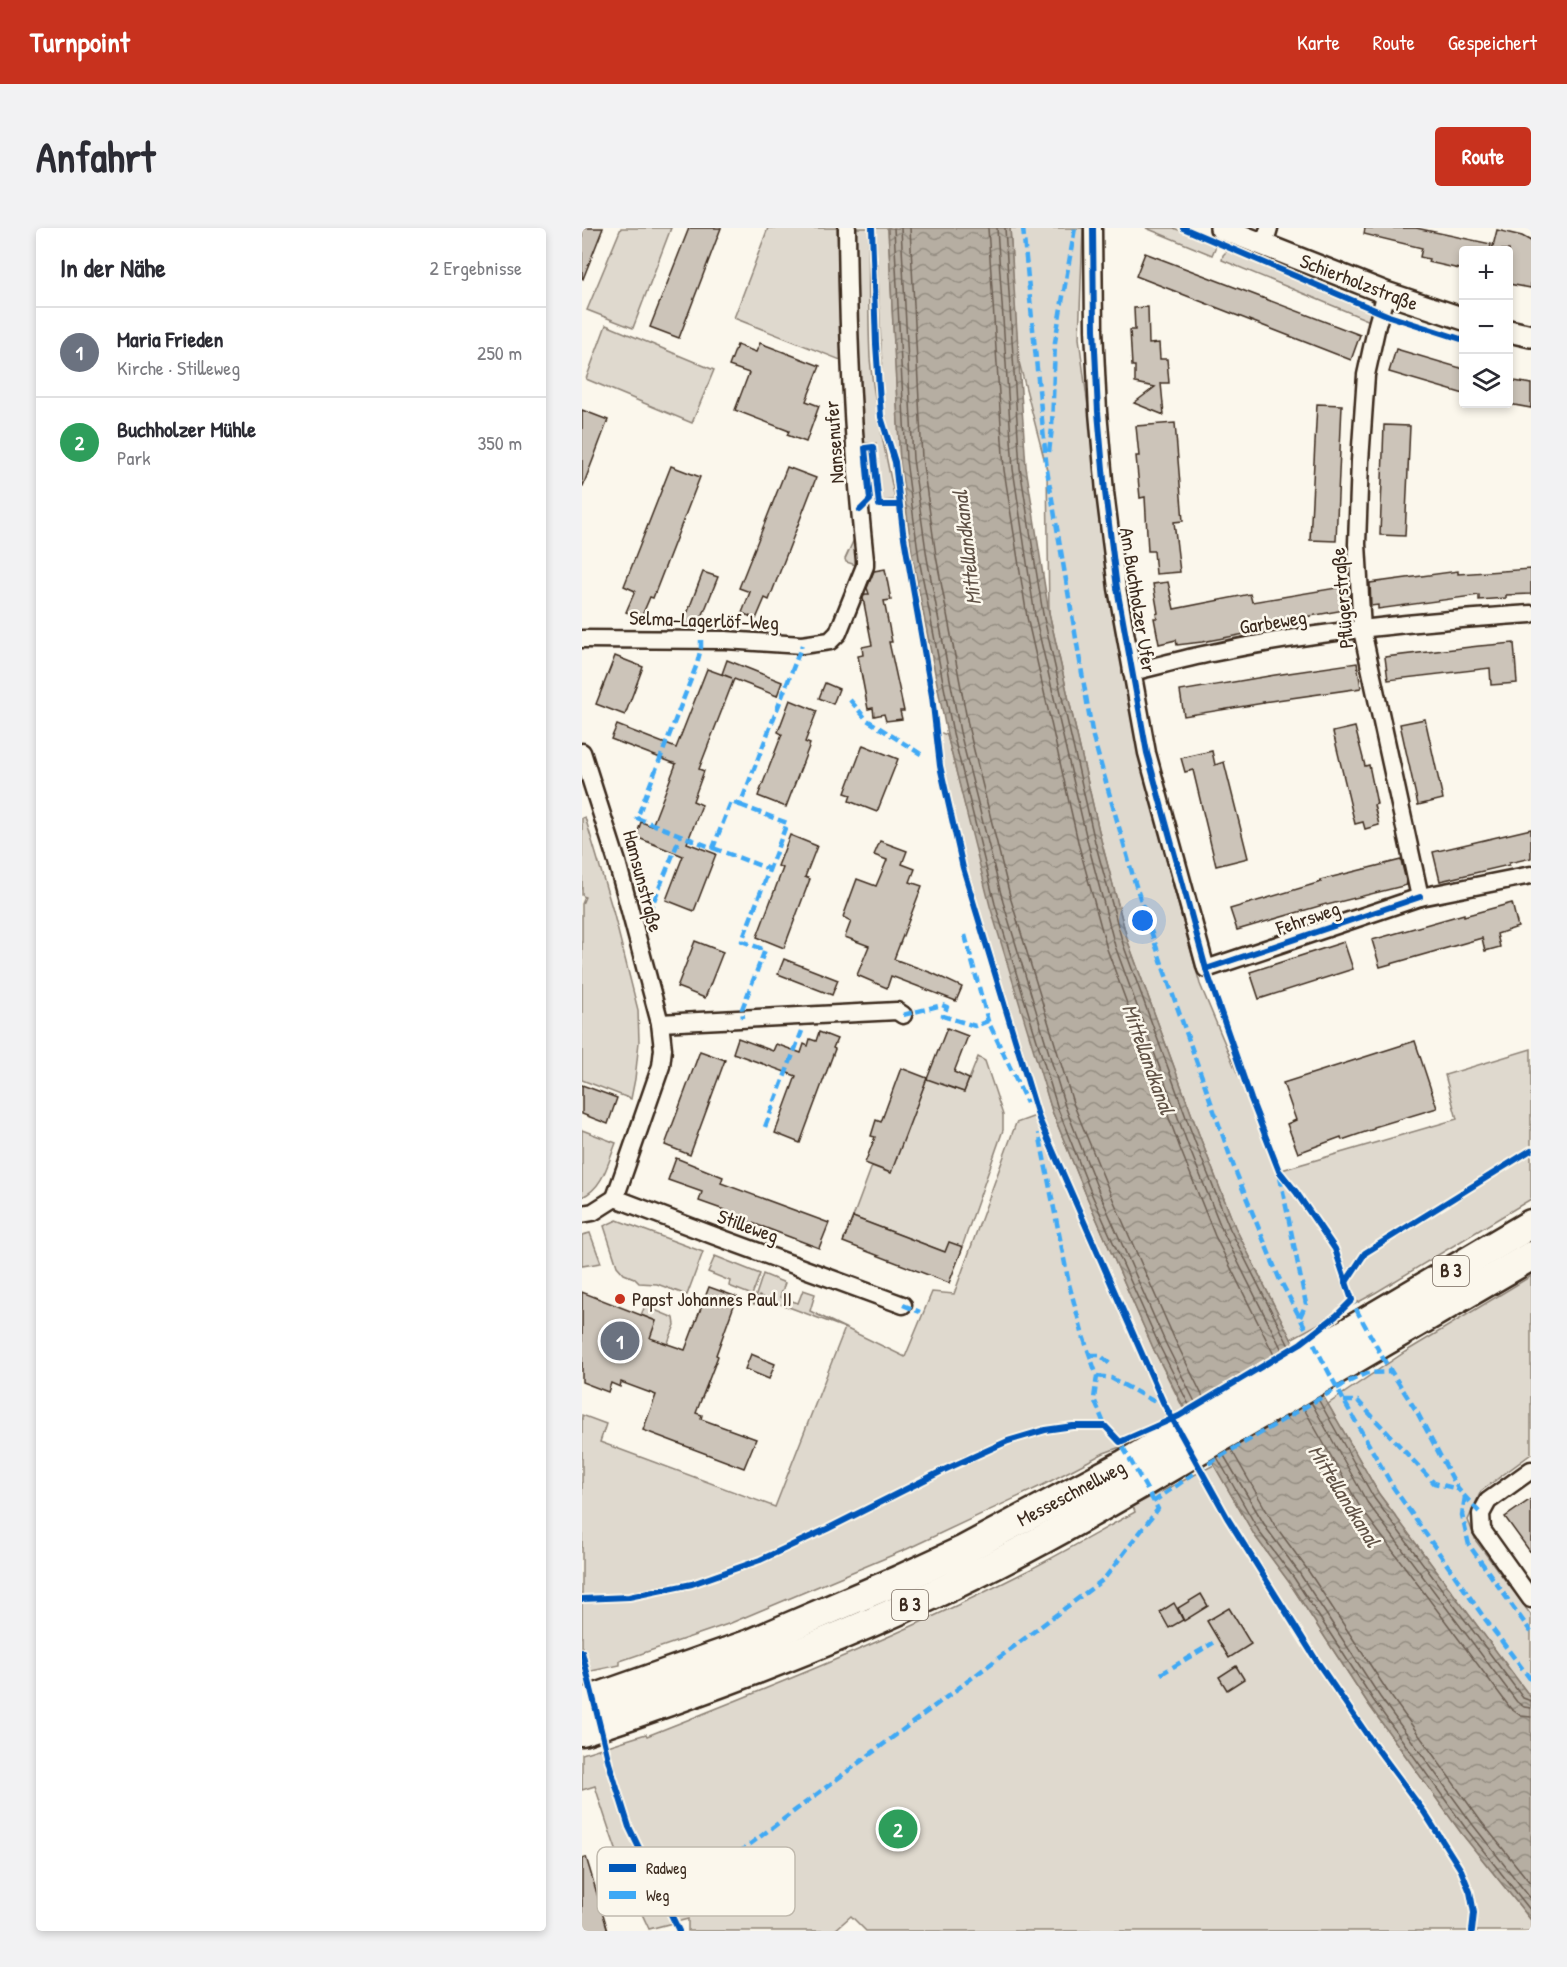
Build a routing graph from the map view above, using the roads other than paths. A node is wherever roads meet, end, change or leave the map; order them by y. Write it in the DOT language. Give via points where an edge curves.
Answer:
graph roads {
  1 [pos="847,228"];
  2 [pos="1093,228"];
  3 [pos="1221,228"];
  4 [pos="1266,237"];
  5 [pos="1386,293"];
  6 [pos="1459,318"];
  7 [pos="1513,332"];
  8 [pos="1531,336"];
  9 [pos="1531,614"];
  10 [pos="1362,630"];
  11 [pos="582,639"];
  12 [pos="825,642"];
  13 [pos="1131,672"];
  14 [pos="582,752"];
  15 [pos="1531,875"];
  16 [pos="1420,897"];
  17 [pos="1206,969"];
  18 [pos="903,1015"];
  19 [pos="660,1023"];
  20 [pos="615,1198"];
  21 [pos="582,1214"];
  22 [pos="1531,1224"];
  23 [pos="1531,1256"];
  24 [pos="903,1305"];
  25 [pos="1377,1330"];
  26 [pos="1531,1470"];
  27 [pos="1531,1599"];
  28 [pos="666,1689"];
  29 [pos="582,1703"];
  30 [pos="582,1731"];
  1 -- 12 [label="street, Nansenufer" via="848,325 865,566 841,626 834,638"];
  2 -- 13 [label="street, Am Buchholzer Ufer" via="1098,412 1117,588"];
  3 -- 4 [label="street, Schierholzstraße"];
  4 -- 5 [label="street, Schierholzstraße"];
  5 -- 6 [label="street, Schierholzstraße"];
  5 -- 10 [label="street, Pflügerstraße" via="1366,375 1357,544"];
  7 -- 8 [label="street"];
  9 -- 10 [label="street, Garbeweg"];
  10 -- 13 [label="street, Garbeweg" via="1212,652"];
  10 -- 16 [label="street, Pflügerstraße"];
  11 -- 12 [label="street, Selma-Lagerlöf-Weg" via="802,645"];
  13 -- 17 [label="street, Am Buchholzer Ufer" via="1147,753"];
  14 -- 19 [label="street, Hamsunstraße" via="617,862"];
  15 -- 16 [label="street, Fehrsweg"];
  16 -- 17 [label="street, Fehrsweg"];
  18 -- 19 [label="street" via="897,1011"];
  19 -- 20 [label="street, Hamsunstraße" via="662,1066"];
  20 -- 21 [label="street"];
  20 -- 24 [label="street, Stilleweg"];
  22 -- 25 [label="highway, Messeschnellweg / B 3"];
  23 -- 25 [label="highway, Messeschnellweg / B 3"];
  25 -- 28 [label="highway, Messeschnellweg / B 3" via="1131,1475 750,1644"];
  26 -- 27 [label="street" via="1488,1501 1481,1514 1482,1530"];
  28 -- 29 [label="highway, Messeschnellweg / B 3"];
  28 -- 30 [label="highway, Messeschnellweg / B 3"];
}
